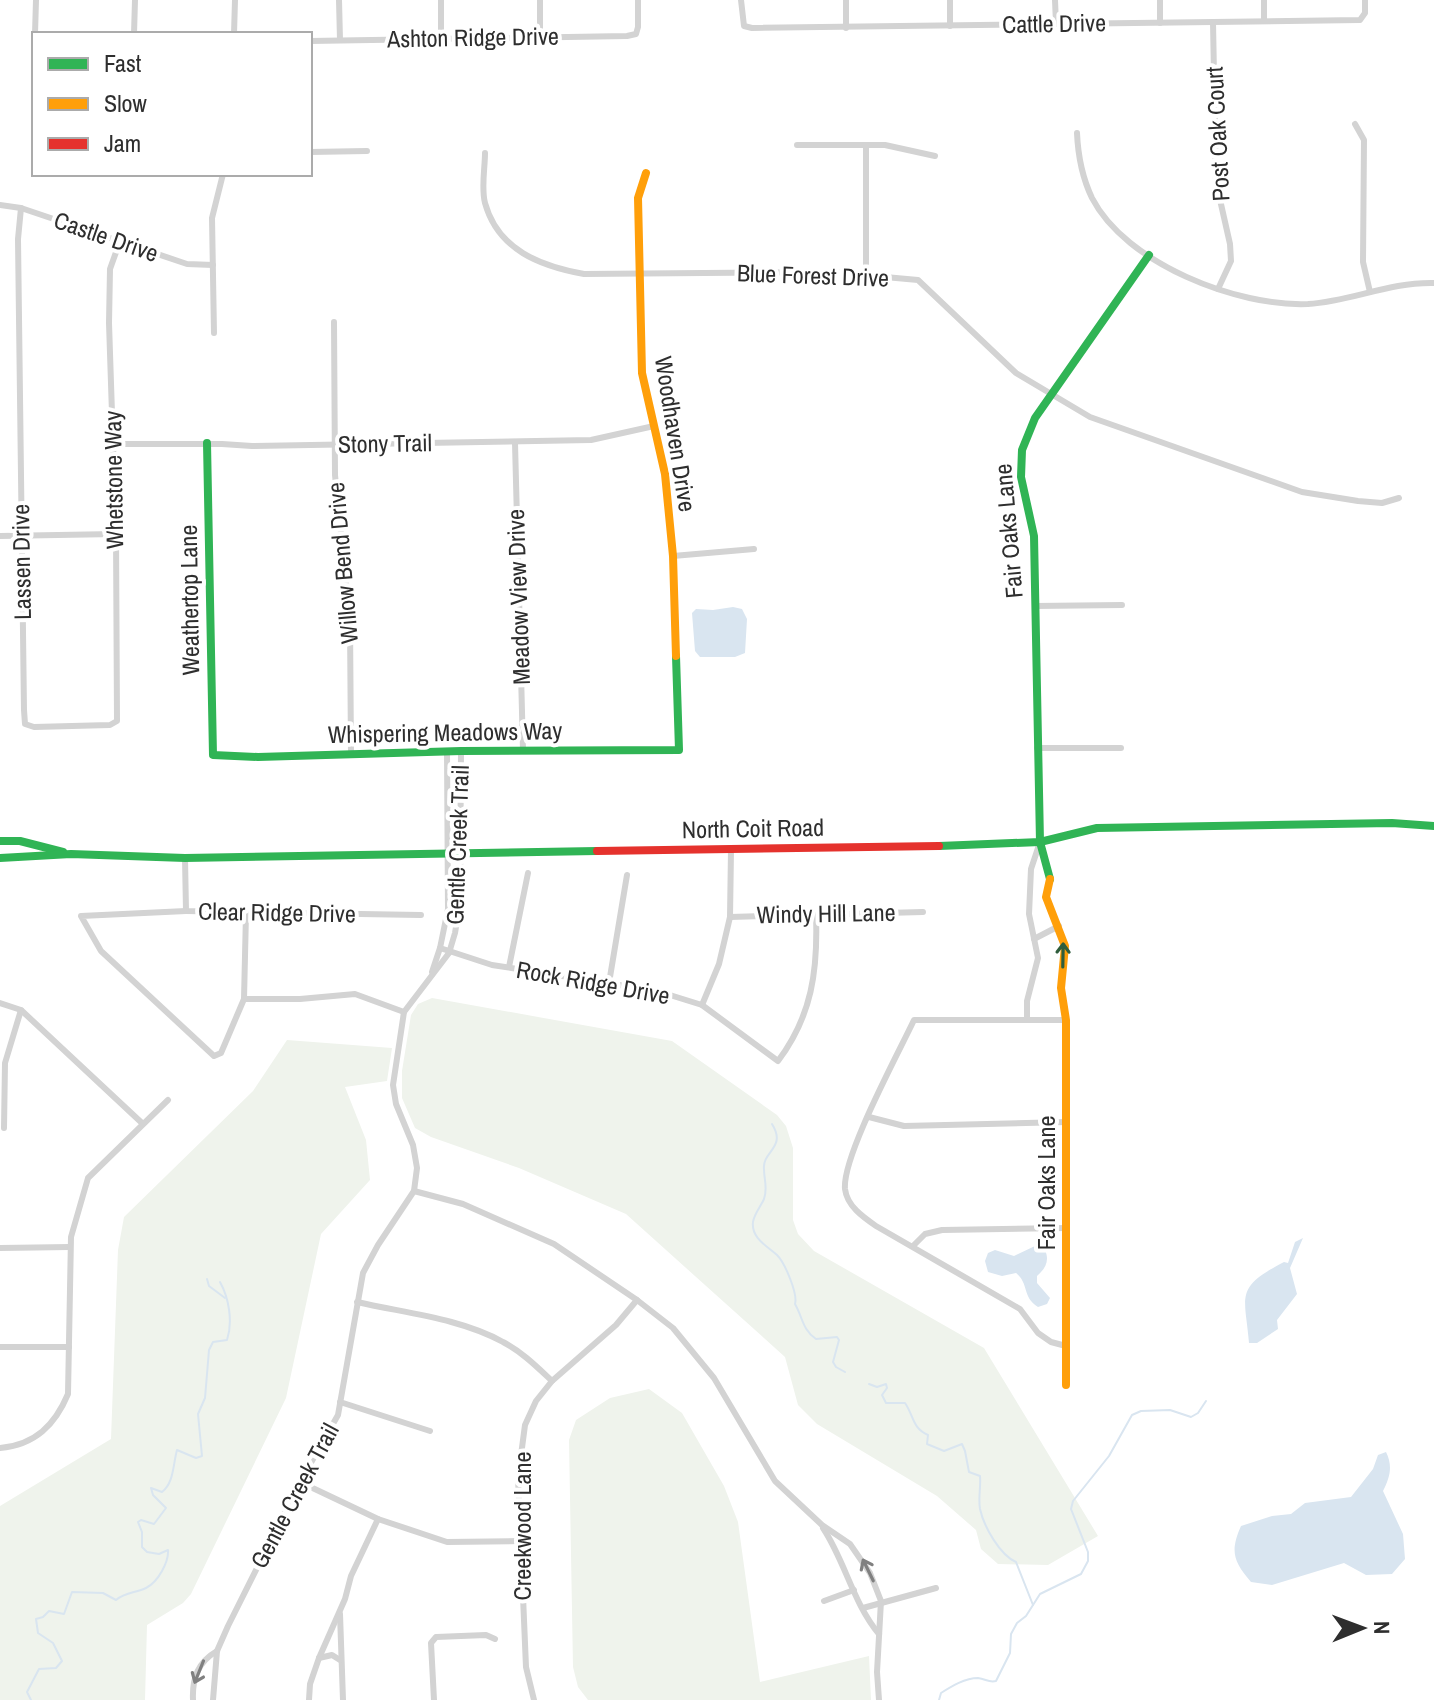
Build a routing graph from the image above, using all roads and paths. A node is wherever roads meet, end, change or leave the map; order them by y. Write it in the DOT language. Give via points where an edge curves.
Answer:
graph roads {
  1 [pos="36,0"];
  2 [pos="135,0"];
  3 [pos="235,0"];
  4 [pos="339,0"];
  5 [pos="441,0"];
  6 [pos="540,0"];
  7 [pos="638,0"];
  8 [pos="741,0"];
  9 [pos="846,0"];
  10 [pos="950,0"];
  11 [pos="1055,0"];
  12 [pos="1160,0"];
  13 [pos="1264,0"];
  14 [pos="1365,0"];
  15 [pos="1264,21"];
  16 [pos="1213,22"];
  17 [pos="1160,23"];
  18 [pos="1056,24"];
  19 [pos="950,26"];
  20 [pos="846,28"];
  21 [pos="35,32"];
  22 [pos="134,32"];
  23 [pos="234,32"];
  24 [pos="540,37"];
  25 [pos="441,39"];
  26 [pos="340,40"];
  27 [pos="312,41"];
  28 [pos="1355,124"];
  29 [pos="1077,133"];
  30 [pos="797,145"];
  31 [pos="866,146"];
  32 [pos="367,151"];
  33 [pos="312,152"];
  34 [pos="485,153"];
  35 [pos="935,156"];
  36 [pos="646,173"];
  37 [pos="222,176"];
  38 [pos="0,205"];
  39 [pos="21,208"];
  40 [pos="120,241"];
  41 [pos="1149,255"];
  42 [pos="213,265"];
  43 [pos="640,275"];
  44 [pos="866,275"];
  45 [pos="1434,283"];
  46 [pos="1218,289"];
  47 [pos="1370,292"];
  48 [pos="334,322"];
  49 [pos="214,333"];
  50 [pos="1050,395"];
  51 [pos="654,426"];
  52 [pos="207,443"];
  53 [pos="515,443"];
  54 [pos="114,444"];
  55 [pos="334,445"];
  56 [pos="1399,498"];
  57 [pos="22,534"];
  58 [pos="116,534"];
  59 [pos="0,536"];
  60 [pos="754,549"];
  61 [pos="673,556"];
  62 [pos="1122,605"];
  63 [pos="1035,606"];
  64 [pos="25,724"];
  65 [pos="1037,748"];
  66 [pos="1121,748"];
  67 [pos="523,750"];
  68 [pos="679,750"];
  69 [pos="461,751"];
  70 [pos="447,752"];
  71 [pos="213,755"];
  72 [pos="351,755"];
  73 [pos="1434,826"];
  74 [pos="0,841"];
  75 [pos="1040,842"];
  76 [pos="731,850"];
  77 [pos="71,854"];
  78 [pos="447,854"];
  79 [pos="461,854"];
  80 [pos="0,858"];
  81 [pos="185,858"];
  82 [pos="528,873"];
  83 [pos="627,875"];
  84 [pos="1030,886"];
  85 [pos="1048,888"];
  86 [pos="186,911"];
  87 [pos="923,912"];
  88 [pos="246,913"];
  89 [pos="421,915"];
  90 [pos="816,915"];
  91 [pos="730,917"];
  92 [pos="1059,926"];
  93 [pos="1034,939"];
  94 [pos="440,948"];
  95 [pos="449,953"];
  96 [pos="509,967"];
  97 [pos="429,979"];
  98 [pos="609,983"];
  99 [pos="244,999"];
  100 [pos="0,1003"];
  101 [pos="702,1005"];
  102 [pos="21,1010"];
  103 [pos="404,1012"];
  104 [pos="1027,1019"];
  105 [pos="1066,1020"];
  106 [pos="168,1100"];
  107 [pos="869,1117"];
  108 [pos="1067,1122"];
  109 [pos="143,1124"];
  110 [pos="4,1128"];
  111 [pos="414,1191"];
  112 [pos="1067,1228"];
  113 [pos="913,1246"];
  114 [pos="70,1247"];
  115 [pos="0,1248"];
  116 [pos="637,1300"];
  117 [pos="357,1302"];
  118 [pos="1066,1346"];
  119 [pos="0,1347"];
  120 [pos="69,1347"];
  121 [pos="552,1381"];
  122 [pos="1066,1385"];
  123 [pos="340,1402"];
  124 [pos="430,1431"];
  125 [pos="0,1448"];
  126 [pos="300,1482"];
  127 [pos="378,1519"];
  128 [pos="822,1525"];
  129 [pos="520,1541"];
  130 [pos="936,1588"];
  131 [pos="854,1590"];
  132 [pos="824,1601"];
  133 [pos="881,1601"];
  134 [pos="863,1608"];
  135 [pos="340,1610"];
  136 [pos="879,1634"];
  137 [pos="495,1639"];
  138 [pos="217,1651"];
  139 [pos="319,1658"];
  140 [pos="340,1660"];
  141 [pos="193,1700"];
  142 [pos="213,1700"];
  143 [pos="309,1700"];
  144 [pos="343,1700"];
  145 [pos="434,1700"];
  146 [pos="534,1700"];
  147 [pos="879,1700"];
  1 -- 21 [label="street"];
  2 -- 22 [label="street"];
  3 -- 23 [label="street"];
  4 -- 26 [label="street"];
  5 -- 25 [label="street"];
  6 -- 24 [label="street"];
  7 -- 24 [label="street, Ashton Ridge Drive" via="636,34"];
  8 -- 20 [label="street, Cattle Drive" via="744,26"];
  9 -- 20 [label="street"];
  10 -- 19 [label="street"];
  11 -- 18 [label="street"];
  12 -- 17 [label="street"];
  13 -- 15 [label="street"];
  14 -- 15 [label="street, Cattle Drive" via="1360,20"];
  15 -- 16 [label="street, Cattle Drive"];
  16 -- 17 [label="street, Cattle Drive"];
  16 -- 46 [label="street, Post Oak Court" via="1216,182 1231,261"];
  17 -- 18 [label="street, Cattle Drive"];
  18 -- 19 [label="street, Cattle Drive"];
  19 -- 20 [label="street, Cattle Drive"];
  24 -- 25 [label="street, Ashton Ridge Drive"];
  25 -- 26 [label="street, Ashton Ridge Drive"];
  26 -- 27 [label="street, Ashton Ridge Drive"];
  28 -- 47 [label="street" via="1364,140 1363,262"];
  29 -- 41 [label="street" via="1093,199 1107,220"];
  30 -- 31 [label="street"];
  31 -- 35 [label="street"];
  31 -- 44 [label="street"];
  32 -- 33 [label="street"];
  34 -- 43 [label="street, Blue Forest Drive" via="484,201 503,240 550,268"];
  36 -- 43 [label="street, Woodhaven Drive" via="638,198"];
  37 -- 42 [label="street" via="212,218"];
  38 -- 39 [label="street, Castle Drive"];
  39 -- 40 [label="street, Castle Drive"];
  39 -- 57 [label="street, Lassen Drive"];
  40 -- 42 [label="street, Castle Drive" via="187,264"];
  40 -- 54 [label="street, Whetstone Way" via="110,269"];
  41 -- 46 [label="street"];
  41 -- 50 [label="street, Fair Oaks Lane"];
  42 -- 49 [label="street"];
  43 -- 44 [label="street, Blue Forest Drive"];
  43 -- 51 [label="street, Woodhaven Drive" via="642,373"];
  44 -- 50 [label="street, Blue Forest Drive" via="918,280 1016,373"];
  45 -- 47 [label="street" via="1408,282"];
  46 -- 47 [label="street" via="1291,304"];
  48 -- 55 [label="street, Willow Bend Drive"];
  50 -- 56 [label="street, Blue Forest Drive" via="1090,417 1302,492 1382,503"];
  50 -- 63 [label="street, Fair Oaks Lane" via="1027,432 1020,467 1034,536"];
  51 -- 53 [label="street, Stony Trail" via="591,440"];
  51 -- 61 [label="street, Woodhaven Drive"];
  52 -- 54 [label="street, Stony Trail"];
  52 -- 55 [label="street, Stony Trail"];
  52 -- 71 [label="street, Weathertop Lane"];
  53 -- 55 [label="street, Stony Trail"];
  53 -- 67 [label="street, Meadow View Drive"];
  54 -- 58 [label="street, Whetstone Way"];
  55 -- 72 [label="street, Willow Bend Drive" via="350,622"];
  57 -- 58 [label="street"];
  57 -- 59 [label="street"];
  57 -- 64 [label="street, Lassen Drive"];
  58 -- 64 [label="street, Whetstone Way" via="117,721"];
  60 -- 61 [label="street"];
  61 -- 68 [label="street, Woodhaven Drive"];
  62 -- 63 [label="street"];
  63 -- 65 [label="street, Fair Oaks Lane"];
  65 -- 66 [label="street"];
  65 -- 75 [label="street, Fair Oaks Lane"];
  67 -- 68 [label="street, Whispering Meadows Way"];
  67 -- 69 [label="street, Whispering Meadows Way"];
  69 -- 70 [label="street, Whispering Meadows Way"];
  69 -- 79 [label="street, Gentle Creek Trail"];
  70 -- 72 [label="street, Whispering Meadows Way"];
  70 -- 78 [label="street, Gentle Creek Trail"];
  71 -- 72 [label="street, Whispering Meadows Way"];
  73 -- 75 [label="street, North Coit Road" via="1097,828"];
  74 -- 77 [label="street, North Coit Road"];
  75 -- 76 [label="street, North Coit Road"];
  75 -- 84 [label="street, Fair Oaks Lane"];
  75 -- 85 [label="street, Fair Oaks Lane"];
  76 -- 79 [label="street, North Coit Road"];
  76 -- 91 [label="street"];
  77 -- 80 [label="street, North Coit Road"];
  77 -- 81 [label="street, North Coit Road"];
  78 -- 79 [label="street, North Coit Road"];
  78 -- 81 [label="street, North Coit Road"];
  78 -- 94 [label="street, Gentle Creek Trail" via="448,909"];
  79 -- 95 [label="street, Gentle Creek Trail" via="460,903"];
  81 -- 86 [label="street, Clear Ridge Drive"];
  82 -- 96 [label="street"];
  83 -- 98 [label="street"];
  84 -- 85 [label="street"];
  84 -- 93 [label="street, Fair Oaks Lane"];
  85 -- 92 [label="street, Fair Oaks Lane" via="1046,897"];
  86 -- 88 [label="street, Clear Ridge Drive"];
  86 -- 99 [label="street" via="81,916 101,951 214,1056 221,1053"];
  87 -- 90 [label="street, Windy Hill Lane"];
  88 -- 89 [label="street, Clear Ridge Drive"];
  88 -- 99 [label="street"];
  90 -- 91 [label="street, Windy Hill Lane"];
  90 -- 101 [label="street, Rock Ridge Drive" via="814,979 796,1037 778,1061"];
  91 -- 101 [label="street"];
  92 -- 93 [label="street"];
  105 -- 92 [label="street, Fair Oaks Lane, one-way" via="1061,988 1065,946"];
  93 -- 104 [label="street, Fair Oaks Lane" via="1038,958"];
  94 -- 95 [label="street, Rock Ridge Drive"];
  94 -- 97 [label="street, Gentle Creek Trail"];
  95 -- 96 [label="street, Rock Ridge Drive"];
  95 -- 97 [label="street, Gentle Creek Trail"];
  96 -- 98 [label="street, Rock Ridge Drive"];
  97 -- 103 [label="street, Gentle Creek Trail"];
  98 -- 101 [label="street, Rock Ridge Drive"];
  99 -- 103 [label="street" via="355,994"];
  100 -- 102 [label="street"];
  102 -- 109 [label="street"];
  102 -- 110 [label="street" via="5,1063"];
  103 -- 111 [label="street, Gentle Creek Trail" via="393,1085 413,1145"];
  104 -- 105 [label="street"];
  104 -- 107 [label="street" via="914,1020"];
  105 -- 108 [label="street, Fair Oaks Lane"];
  106 -- 109 [label="street"];
  107 -- 108 [label="street" via="904,1126"];
  107 -- 113 [label="street" via="850,1157 845,1189 855,1210"];
  108 -- 112 [label="street, Fair Oaks Lane"];
  109 -- 114 [label="street" via="88,1178"];
  111 -- 116 [label="street" via="463,1204 554,1244"];
  111 -- 117 [label="street, Gentle Creek Trail" via="363,1273"];
  112 -- 113 [label="street" via="942,1230 925,1234"];
  112 -- 118 [label="street, Fair Oaks Lane"];
  113 -- 118 [label="street" via="1020,1309 1038,1333"];
  114 -- 115 [label="street"];
  114 -- 120 [label="street"];
  116 -- 121 [label="street, Creekwood Lane"];
  116 -- 128 [label="street" via="673,1328 714,1378 775,1481"];
  117 -- 121 [label="street" via="487,1333 525,1356"];
  117 -- 123 [label="street, Gentle Creek Trail"];
  118 -- 122 [label="street, Fair Oaks Lane"];
  119 -- 120 [label="street"];
  120 -- 125 [label="street" via="68,1394 60,1414 45,1432"];
  121 -- 129 [label="street, Creekwood Lane" via="525,1425 518,1478"];
  123 -- 124 [label="street"];
  123 -- 126 [label="street, Gentle Creek Trail" via="338,1415"];
  126 -- 127 [label="street"];
  126 -- 138 [label="street, Gentle Creek Trail"];
  127 -- 129 [label="street" via="447,1542"];
  127 -- 135 [label="street"];
  128 -- 131 [label="street"];
  133 -- 128 [label="street, one-way" via="860,1554"];
  129 -- 146 [label="street, Creekwood Lane" via="526,1667"];
  130 -- 133 [label="street"];
  131 -- 132 [label="street"];
  131 -- 134 [label="street"];
  133 -- 134 [label="street"];
  133 -- 136 [label="street"];
  134 -- 136 [label="street"];
  135 -- 139 [label="street"];
  135 -- 140 [label="street"];
  136 -- 147 [label="street"];
  137 -- 145 [label="street" via="436,1637 431,1643"];
  138 -- 141 [label="street, Gentle Creek Trail, one-way" via="197,1669"];
  138 -- 142 [label="street, Gentle Creek Trail"];
  139 -- 140 [label="street" via="332,1655"];
  139 -- 143 [label="street"];
  140 -- 144 [label="street"];
}
